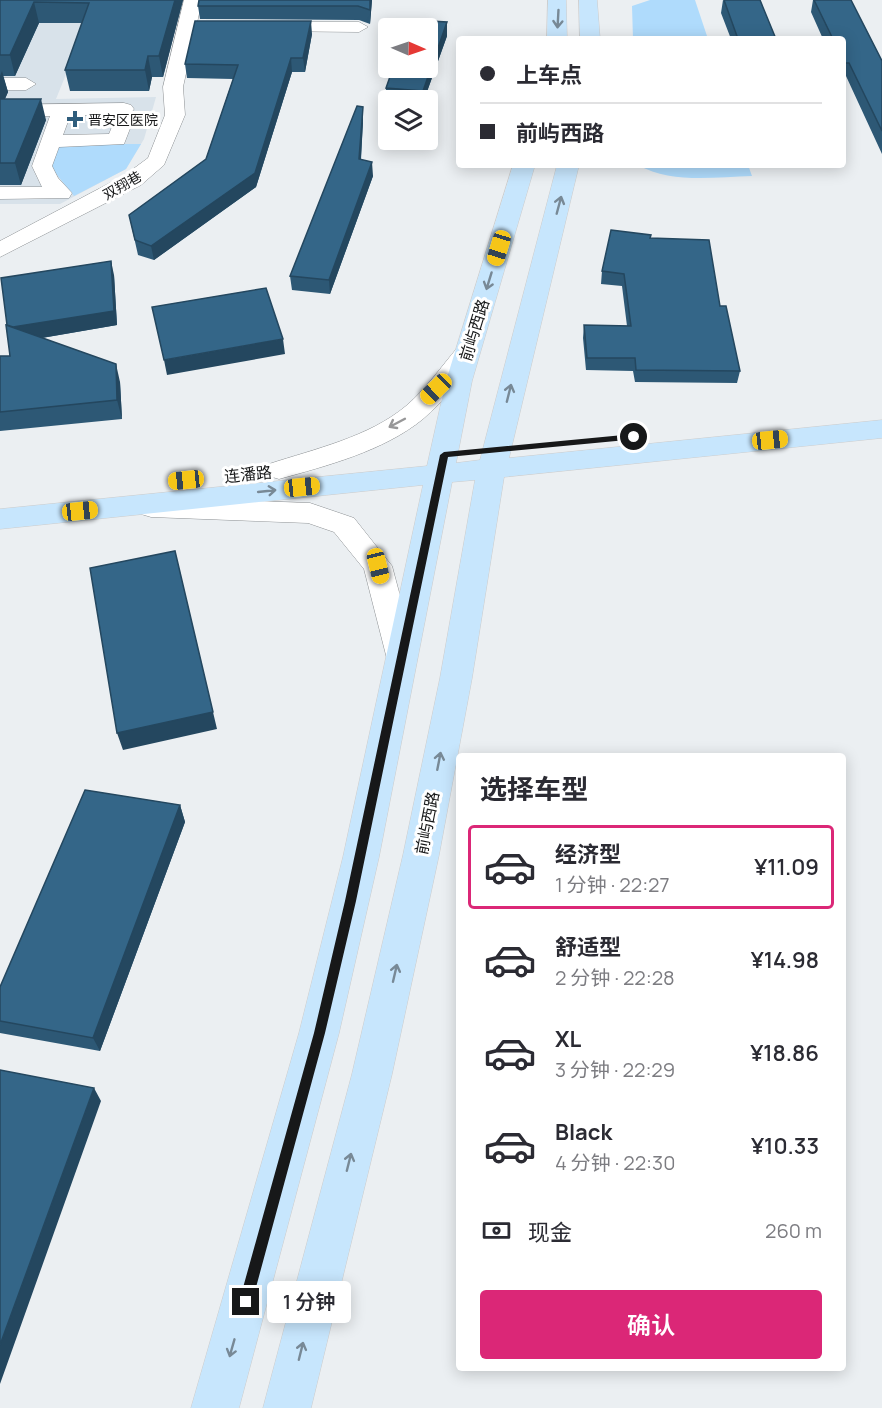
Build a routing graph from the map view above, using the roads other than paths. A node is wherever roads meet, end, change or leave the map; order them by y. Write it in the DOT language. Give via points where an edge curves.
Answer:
graph roads {
  1 [pos="193,0"];
  2 [pos="557,0"];
  3 [pos="588,0"];
  4 [pos="188,26"];
  5 [pos="211,27"];
  6 [pos="256,27"];
  7 [pos="359,27"];
  8 [pos="557,36"];
  9 [pos="590,36"];
  10 [pos="0,84"];
  11 [pos="26,84"];
  12 [pos="62,110"];
  13 [pos="0,111"];
  14 [pos="51,141"];
  15 [pos="523,168"];
  16 [pos="567,168"];
  17 [pos="0,193"];
  18 [pos="0,250"];
  19 [pos="467,352"];
  20 [pos="882,411"];
  21 [pos="882,429"];
  22 [pos="494,459"];
  23 [pos="442,463"];
  24 [pos="279,470"];
  25 [pos="0,499"];
  26 [pos="120,506"];
  27 [pos="0,519"];
  28 [pos="402,659"];
  29 [pos="215,1408"];
  30 [pos="287,1408"];
  1 -- 4 [label="street, 双翔巷"];
  2 -- 8 [label="main road, one-way"];
  3 -- 9 [label="main road"];
  4 -- 5 [label="street"];
  4 -- 18 [label="street, 双翔巷" via="173,87 175,115 157,161 133,180"];
  6 -- 7 [label="street"];
  10 -- 11 [label="street"];
  12 -- 13 [label="street"];
  12 -- 14 [label="street"];
  12 -- 14 [label="street" via="122,117 117,140"];
  14 -- 17 [label="street" via="42,166 48,181 61,193"];
  15 -- 19 [label="main road, 前屿西路, one-way"];
  22 -- 16 [label="main road, 前屿西路, one-way"];
  19 -- 23 [label="main road, 前屿西路"];
  19 -- 24 [label="street, one-way" via="405,419 347,448"];
  20 -- 22 [label="main road"];
  21 -- 22 [label="main road"];
  22 -- 23 [label="main road, 连潘路"];
  30 -- 22 [label="main road, 前屿西路, one-way" via="372,1074 421,855"];
  23 -- 24 [label="main road, 连潘路"];
  26 -- 23 [label="main road, 连潘路, one-way"];
  23 -- 28 [label="main road, 前屿西路"];
  24 -- 25 [label="main road, 连潘路"];
  26 -- 27 [label="main road, 连潘路"];
  26 -- 28 [label="street" via="310,513 344,525 378,566"];
  28 -- 29 [label="main road, 前屿西路, one-way" via="320,1033"];
}
